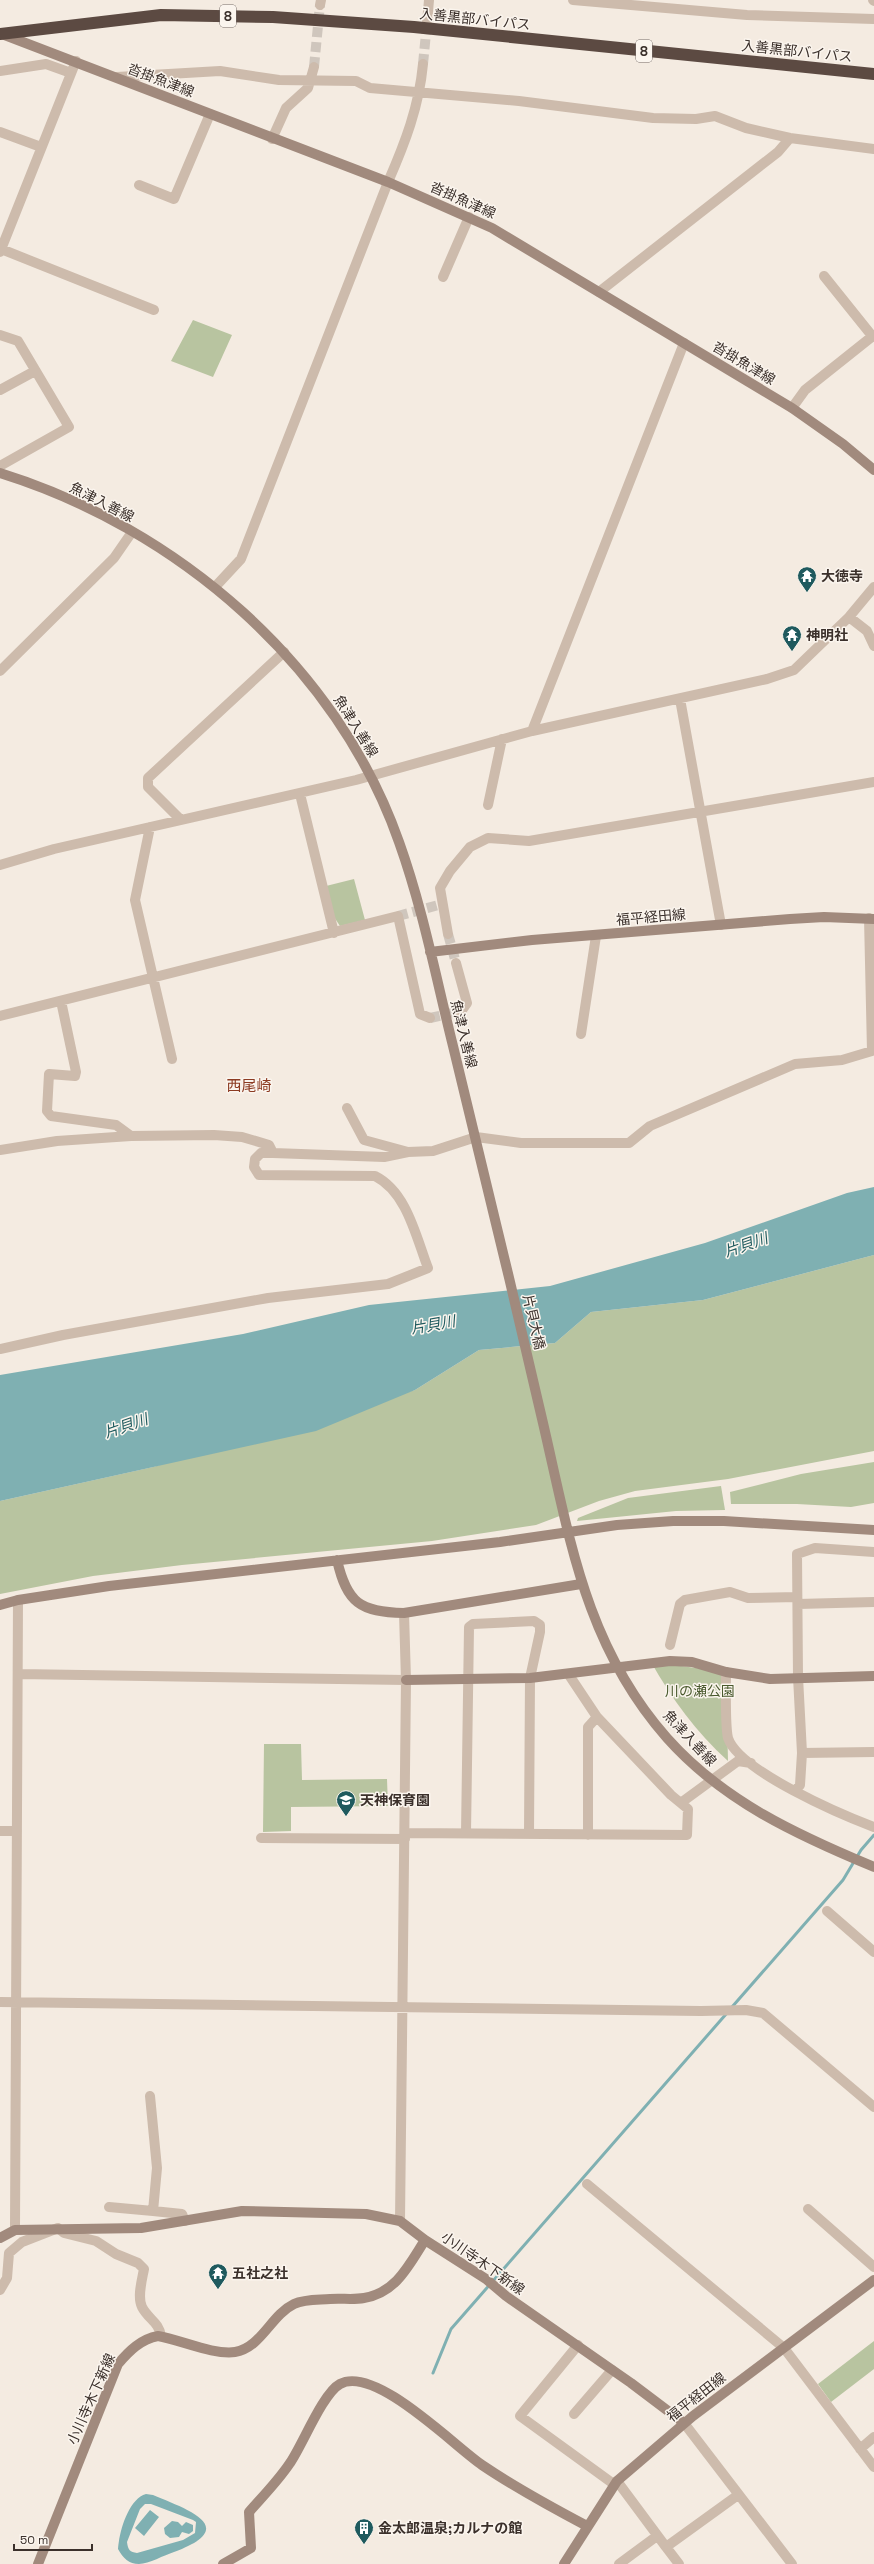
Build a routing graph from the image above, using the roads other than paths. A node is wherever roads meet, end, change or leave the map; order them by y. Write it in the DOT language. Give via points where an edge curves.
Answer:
graph roads {
  1 [pos="429,0"];
  2 [pos="573,0"];
  3 [pos="874,19"];
  4 [pos="427,23"];
  5 [pos="0,34"];
  6 [pos="76,61"];
  7 [pos="423,64"];
  8 [pos="314,67"];
  9 [pos="0,71"];
  10 [pos="71,73"];
  11 [pos="874,74"];
  12 [pos="117,77"];
  13 [pos="312,79"];
  14 [pos="421,91"];
  15 [pos="210,114"];
  16 [pos="0,132"];
  17 [pos="790,138"];
  18 [pos="272,139"];
  19 [pos="41,148"];
  20 [pos="874,150"];
  21 [pos="388,182"];
  22 [pos="139,185"];
  23 [pos="469,217"];
  24 [pos="1,250"];
  25 [pos="824,276"];
  26 [pos="443,277"];
  27 [pos="600,292"];
  28 [pos="154,310"];
  29 [pos="0,335"];
  30 [pos="873,336"];
  31 [pos="684,343"];
  32 [pos="35,371"];
  33 [pos="0,390"];
  34 [pos="792,408"];
  35 [pos="0,466"];
  36 [pos="874,470"];
  37 [pos="0,473"];
  38 [pos="132,532"];
  39 [pos="215,587"];
  40 [pos="874,587"];
  41 [pos="849,617"];
  42 [pos="874,646"];
  43 [pos="284,652"];
  44 [pos="0,671"];
  45 [pos="680,699"];
  46 [pos="532,731"];
  47 [pos="502,739"];
  48 [pos="370,774"];
  49 [pos="874,782"];
  50 [pos="300,794"];
  51 [pos="488,805"];
  52 [pos="700,812"];
  53 [pos="181,820"];
  54 [pos="150,827"];
  55 [pos="0,865"];
  56 [pos="871,919"];
  57 [pos="721,925"];
  58 [pos="334,933"];
  59 [pos="448,934"];
  60 [pos="596,936"];
  61 [pos="430,952"];
  62 [pos="456,963"];
  63 [pos="152,978"];
  64 [pos="61,1001"];
  65 [pos="457,1012"];
  66 [pos="0,1016"];
  67 [pos="430,1018"];
  68 [pos="580,1034"];
  69 [pos="172,1059"];
  70 [pos="347,1108"];
  71 [pos="131,1136"];
  72 [pos="476,1137"];
  73 [pos="0,1150"];
  74 [pos="480,1150"];
  75 [pos="273,1152"];
  76 [pos="408,1152"];
  77 [pos="0,1349"];
  78 [pos="561,1500"];
  79 [pos="874,1530"];
  80 [pos="874,1552"];
  81 [pos="337,1560"];
  82 [pos="581,1584"];
  83 [pos="18,1600"];
  84 [pos="798,1600"];
  85 [pos="874,1602"];
  86 [pos="0,1605"];
  87 [pos="404,1613"];
  88 [pos="670,1645"];
  89 [pos="726,1672"];
  90 [pos="19,1674"];
  91 [pos="569,1674"];
  92 [pos="874,1676"];
  93 [pos="798,1677"];
  94 [pos="530,1678"];
  95 [pos="406,1680"];
  96 [pos="468,1681"];
  97 [pos="597,1717"];
  98 [pos="874,1752"];
  99 [pos="802,1753"];
  100 [pos="751,1763"];
  101 [pos="795,1791"];
  102 [pos="682,1802"];
  103 [pos="874,1827"];
  104 [pos="0,1831"];
  105 [pos="17,1831"];
  106 [pos="466,1834"];
  107 [pos="529,1834"];
  108 [pos="588,1834"];
  109 [pos="405,1836"];
  110 [pos="261,1838"];
  111 [pos="873,1866"];
  112 [pos="827,1911"];
  113 [pos="874,1952"];
  114 [pos="0,2002"];
  115 [pos="17,2002"];
  116 [pos="404,2007"];
  117 [pos="150,2096"];
  118 [pos="874,2107"];
  119 [pos="587,2184"];
  120 [pos="109,2207"];
  121 [pos="808,2209"];
  122 [pos="153,2211"];
  123 [pos="185,2221"];
  124 [pos="400,2221"];
  125 [pos="58,2228"];
  126 [pos="15,2230"];
  127 [pos="0,2238"];
  128 [pos="425,2240"];
  129 [pos="874,2266"];
  130 [pos="874,2280"];
  131 [pos="0,2290"];
  132 [pos="161,2336"];
  133 [pos="578,2346"];
  134 [pos="784,2348"];
  135 [pos="612,2370"];
  136 [pos="574,2414"];
  137 [pos="684,2423"];
  138 [pos="874,2437"];
  139 [pos="860,2449"];
  140 [pos="873,2463"];
  141 [pos="616,2483"];
  142 [pos="738,2496"];
  143 [pos="587,2526"];
  144 [pos="657,2536"];
  145 [pos="666,2547"];
  146 [pos="38,2564"];
  147 [pos="222,2564"];
  148 [pos="564,2564"];
  149 [pos="619,2564"];
  150 [pos="679,2564"];
  151 [pos="792,2564"];
  1 -- 4 [label="street"];
  2 -- 3 [label="street" via="748,15"];
  5 -- 6 [label="main road, 沓掛魚津線"];
  5 -- 11 [label="highway, 入善黒部バイパス / 8" via="161,15 273,17 414,27"];
  6 -- 10 [label="street"];
  6 -- 12 [label="main road, 沓掛魚津線"];
  7 -- 14 [label="street"];
  8 -- 13 [label="street"];
  9 -- 10 [label="street" via="46,64"];
  10 -- 19 [label="street"];
  12 -- 13 [label="street" via="220,71 279,80"];
  12 -- 15 [label="main road, 沓掛魚津線"];
  13 -- 14 [label="street" via="356,80 370,88"];
  13 -- 18 [label="street" via="308,88 286,108"];
  14 -- 17 [label="street" via="652,118 696,119 715,116 746,128"];
  14 -- 21 [label="street" via="409,135"];
  15 -- 18 [label="main road, 沓掛魚津線"];
  15 -- 22 [label="street" via="174,199"];
  16 -- 19 [label="street"];
  17 -- 20 [label="street"];
  17 -- 27 [label="street" via="778,152"];
  18 -- 21 [label="main road, 沓掛魚津線"];
  19 -- 24 [label="street"];
  21 -- 23 [label="main road, 沓掛魚津線"];
  21 -- 39 [label="street" via="241,559"];
  23 -- 26 [label="street"];
  23 -- 27 [label="main road, 沓掛魚津線" via="519,243"];
  24 -- 28 [label="street"];
  25 -- 30 [label="street"];
  27 -- 31 [label="main road, 沓掛魚津線"];
  29 -- 32 [label="street" via="18,341"];
  30 -- 34 [label="street" via="805,390"];
  31 -- 34 [label="main road, 沓掛魚津線"];
  31 -- 46 [label="street"];
  32 -- 33 [label="street"];
  32 -- 35 [label="street" via="69,427"];
  34 -- 36 [label="main road, 沓掛魚津線" via="843,444"];
  37 -- 38 [label="main road, 魚津入善線" via="84,507"];
  38 -- 39 [label="main road, 魚津入善線"];
  38 -- 44 [label="street" via="114,558"];
  39 -- 43 [label="main road, 魚津入善線"];
  40 -- 41 [label="street"];
  41 -- 42 [label="street" via="867,631"];
  41 -- 45 [label="street" via="794,670 767,680"];
  43 -- 48 [label="main road, 魚津入善線" via="323,700"];
  43 -- 53 [label="street" via="148,778 148,786"];
  45 -- 46 [label="street"];
  45 -- 52 [label="street"];
  46 -- 47 [label="street"];
  47 -- 48 [label="street"];
  47 -- 51 [label="street"];
  48 -- 50 [label="street"];
  48 -- 61 [label="main road, 魚津入善線" via="398,839 417,898"];
  49 -- 52 [label="street"];
  50 -- 53 [label="street"];
  50 -- 58 [label="street"];
  52 -- 57 [label="street"];
  52 -- 59 [label="street" via="529,841 488,838 470,847 440,888"];
  53 -- 54 [label="street"];
  54 -- 55 [label="street"];
  54 -- 63 [label="street" via="135,900"];
  56 -- 57 [label="main road, 福平経田線" via="824,917"];
  56 -- 72 [label="street" via="872,1051 842,1060 795,1064 650,1126 629,1143 521,1143"];
  57 -- 60 [label="main road, 福平経田線"];
  58 -- 63 [label="street"];
  58 -- 67 [label="street" via="398,916 420,1014"];
  60 -- 61 [label="main road, 福平経田線" via="532,940"];
  60 -- 68 [label="street"];
  61 -- 72 [label="main road, 魚津入善線"];
  62 -- 65 [label="street" via="467,1003"];
  63 -- 64 [label="street"];
  63 -- 69 [label="street"];
  64 -- 66 [label="street"];
  64 -- 71 [label="street" via="76,1072 75,1076 49,1074 47,1112 51,1116 116,1125"];
  70 -- 76 [label="street" via="364,1140"];
  71 -- 73 [label="street" via="57,1141"];
  71 -- 75 [label="street" via="194,1134 242,1137 269,1145"];
  72 -- 74 [label="main road, 魚津入善線"];
  72 -- 76 [label="street" via="433,1151"];
  74 -- 78 [label="main road, 片貝大橋"];
  75 -- 76 [label="street" via="384,1157"];
  75 -- 77 [label="street" via="261,1153 255,1158 254,1167 260,1175 375,1176 386,1181 398,1196 428,1268 388,1284 261,1300"];
  78 -- 82 [label="main road, 魚津入善線"];
  79 -- 81 [label="main road" via="724,1521 673,1521 617,1525 500,1542"];
  80 -- 84 [label="street" via="815,1548 797,1554"];
  81 -- 83 [label="main road" via="109,1586"];
  81 -- 87 [label="main road" via="343,1585 360,1605 380,1613"];
  82 -- 87 [label="main road"];
  82 -- 111 [label="main road, 魚津入善線" via="612,1661 667,1738 706,1776 750,1808 792,1832"];
  83 -- 86 [label="main road"];
  83 -- 90 [label="street"];
  84 -- 85 [label="street"];
  84 -- 88 [label="street" via="748,1598 730,1592 685,1600 680,1604"];
  84 -- 93 [label="street"];
  87 -- 95 [label="street"];
  89 -- 91 [label="main road" via="692,1662 670,1661"];
  89 -- 93 [label="main road" via="770,1679"];
  89 -- 100 [label="street" via="728,1738 738,1754"];
  90 -- 95 [label="street"];
  90 -- 105 [label="street"];
  91 -- 94 [label="main road"];
  91 -- 97 [label="street"];
  92 -- 93 [label="main road"];
  93 -- 99 [label="street"];
  94 -- 96 [label="main road"];
  94 -- 96 [label="street" via="540,1632 540,1625 534,1621 473,1624 468,1628"];
  94 -- 107 [label="street"];
  95 -- 96 [label="main road"];
  95 -- 109 [label="street"];
  96 -- 106 [label="street"];
  97 -- 102 [label="street" via="671,1795"];
  97 -- 108 [label="street" via="588,1727"];
  98 -- 99 [label="street"];
  99 -- 101 [label="street" via="800,1785"];
  100 -- 101 [label="street"];
  100 -- 102 [label="street" via="738,1762"];
  101 -- 103 [label="street"];
  102 -- 108 [label="street" via="688,1809 687,1835"];
  104 -- 105 [label="street"];
  105 -- 115 [label="street"];
  106 -- 107 [label="street"];
  106 -- 109 [label="street"];
  107 -- 108 [label="street"];
  109 -- 110 [label="street"];
  109 -- 116 [label="street"];
  112 -- 113 [label="street"];
  114 -- 115 [label="street"];
  115 -- 116 [label="street"];
  115 -- 126 [label="street"];
  116 -- 118 [label="street" via="746,2010 763,2013"];
  116 -- 124 [label="street"];
  117 -- 122 [label="street" via="157,2168"];
  119 -- 134 [label="street"];
  120 -- 122 [label="street"];
  121 -- 129 [label="street"];
  122 -- 123 [label="street" via="182,2214"];
  123 -- 124 [label="main road" via="242,2211 366,2214"];
  123 -- 125 [label="main road" via="141,2228"];
  124 -- 128 [label="main road"];
  125 -- 126 [label="main road"];
  125 -- 131 [label="street" via="22,2242 9,2253 7,2278"];
  125 -- 132 [label="street" via="64,2233 96,2241 116,2254 138,2263 144,2269 141,2306 156,2323"];
  126 -- 127 [label="main road"];
  128 -- 132 [label="main road, 小川寺木下新線" via="405,2272 393,2286 380,2294 363,2298 304,2301 294,2304 280,2314 257,2339 236,2352 220,2352"];
  128 -- 133 [label="main road, 小川寺木下新線" via="486,2279"];
  130 -- 134 [label="main road, 福平経田線"];
  132 -- 146 [label="main road, 小川寺木下新線" via="148,2338 127,2352 118,2364"];
  133 -- 135 [label="main road, 小川寺木下新線"];
  133 -- 141 [label="street" via="520,2416"];
  134 -- 137 [label="main road, 福平経田線"];
  134 -- 139 [label="street"];
  135 -- 136 [label="street"];
  135 -- 137 [label="main road, 小川寺木下新線"];
  137 -- 141 [label="main road, 福平経田線"];
  137 -- 142 [label="street"];
  138 -- 139 [label="street"];
  139 -- 140 [label="street"];
  141 -- 143 [label="main road, 福平経田線"];
  141 -- 144 [label="street"];
  142 -- 145 [label="street"];
  142 -- 151 [label="street"];
  143 -- 147 [label="main road" via="527,2494 481,2464 419,2413 392,2396 366,2383 350,2381 338,2385 334,2390 318,2411 290,2463 249,2512 251,2548"];
  143 -- 148 [label="main road, 福平経田線"];
  144 -- 145 [label="street"];
  144 -- 149 [label="street"];
  145 -- 150 [label="street"];
}
